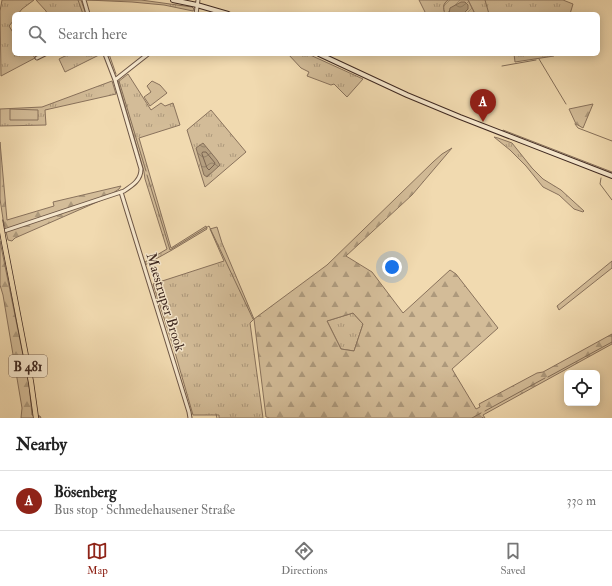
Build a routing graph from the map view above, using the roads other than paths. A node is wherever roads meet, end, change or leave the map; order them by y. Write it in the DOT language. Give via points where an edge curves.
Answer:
graph roads {
  1 [pos="84,0"];
  2 [pos="173,0"];
  3 [pos="197,2"];
  4 [pos="87,12"];
  5 [pos="196,12"];
  6 [pos="223,12"];
  7 [pos="41,56"];
  8 [pos="106,56"];
  9 [pos="145,56"];
  10 [pos="323,56"];
  11 [pos="37,58"];
  12 [pos="115,80"];
  13 [pos="612,176"];
  14 [pos="121,192"];
  15 [pos="0,220"];
  16 [pos="0,232"];
  17 [pos="36,418"];
  18 [pos="190,418"];
  1 -- 4 [label="street"];
  2 -- 3 [label="main road"];
  3 -- 5 [label="street"];
  3 -- 6 [label="main road"];
  7 -- 11 [label="street"];
  8 -- 12 [label="street"];
  9 -- 12 [label="street"];
  10 -- 13 [label="main road" via="460,117"];
  12 -- 14 [label="street" via="141,169 139,179"];
  14 -- 16 [label="street"];
  14 -- 18 [label="street, Maestruper Brook"];
  15 -- 17 [label="main road, B 481, bridge"];
}
